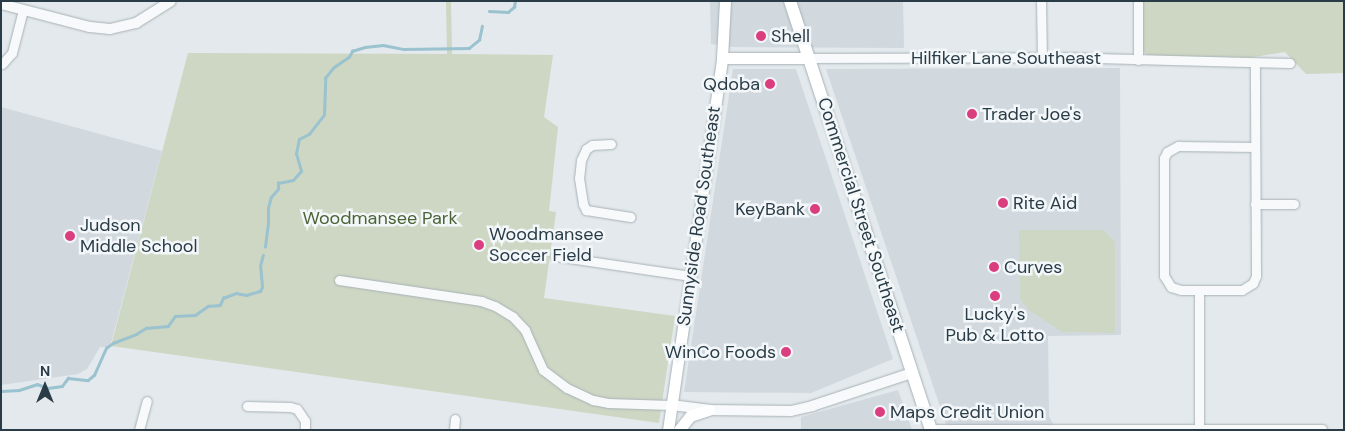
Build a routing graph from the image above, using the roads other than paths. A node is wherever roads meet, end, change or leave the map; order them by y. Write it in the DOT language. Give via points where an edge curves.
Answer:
graph roads {
  1 [pos="171,1"];
  2 [pos="724,1"];
  3 [pos="790,1"];
  4 [pos="1042,1"];
  5 [pos="1138,1"];
  6 [pos="1,4"];
  7 [pos="23,10"];
  8 [pos="1042,57"];
  9 [pos="722,58"];
  10 [pos="808,58"];
  11 [pos="1138,60"];
  12 [pos="1255,63"];
  13 [pos="1290,63"];
  14 [pos="2,64"];
  15 [pos="611,144"];
  16 [pos="1255,147"];
  17 [pos="1255,204"];
  18 [pos="1294,204"];
  19 [pos="630,217"];
  20 [pos="555,256"];
  21 [pos="690,276"];
  22 [pos="339,280"];
  23 [pos="1199,290"];
  24 [pos="912,373"];
  25 [pos="147,401"];
  26 [pos="671,405"];
  27 [pos="247,406"];
  28 [pos="708,410"];
  29 [pos="455,419"];
  30 [pos="1199,428"];
  31 [pos="1322,428"];
  32 [pos="931,429"];
  33 [pos="139,430"];
  34 [pos="305,430"];
  35 [pos="454,430"];
  36 [pos="668,430"];
  37 [pos="679,430"];
  1 -- 7 [label="street" via="136,23 110,29 90,28"];
  2 -- 9 [label="main road, Sunnyside Road Southeast"];
  3 -- 10 [label="main road, Commercial Street Southeast"];
  4 -- 8 [label="street"];
  5 -- 11 [label="street"];
  6 -- 7 [label="street"];
  7 -- 14 [label="street" via="12,53"];
  8 -- 10 [label="street, Hilfiker Lane Southeast"];
  8 -- 11 [label="street, Hilfiker Lane Southeast"];
  9 -- 10 [label="main road, Hilfiker Lane Southeast"];
  9 -- 21 [label="main road, Sunnyside Road Southeast"];
  10 -- 24 [label="main road, Commercial Street Southeast"];
  11 -- 12 [label="street, Hilfiker Lane Southeast"];
  12 -- 13 [label="street, Hilfiker Lane Southeast"];
  12 -- 16 [label="street"];
  15 -- 19 [label="street" via="592,145 586,149 579,178 583,204 586,210"];
  16 -- 17 [label="street"];
  16 -- 23 [label="street" via="1178,146 1167,152 1164,158 1164,276 1171,287"];
  17 -- 18 [label="street"];
  17 -- 23 [label="street" via="1256,276 1253,282 1242,290"];
  20 -- 21 [label="street"];
  21 -- 26 [label="main road, Sunnyside Road Southeast"];
  22 -- 26 [label="street" via="488,303 514,317 528,336 543,370 573,391 608,403"];
  23 -- 30 [label="street"];
  24 -- 28 [label="street" via="799,409"];
  24 -- 32 [label="main road, Commercial Street Southeast"];
  25 -- 33 [label="street"];
  26 -- 28 [label="street"];
  26 -- 36 [label="main road, Sunnyside Road Southeast"];
  27 -- 34 [label="street" via="297,409 305,421"];
  28 -- 37 [label="main road" via="690,416"];
  29 -- 35 [label="street"];
  30 -- 31 [label="street"];
  30 -- 32 [label="street"];
}
